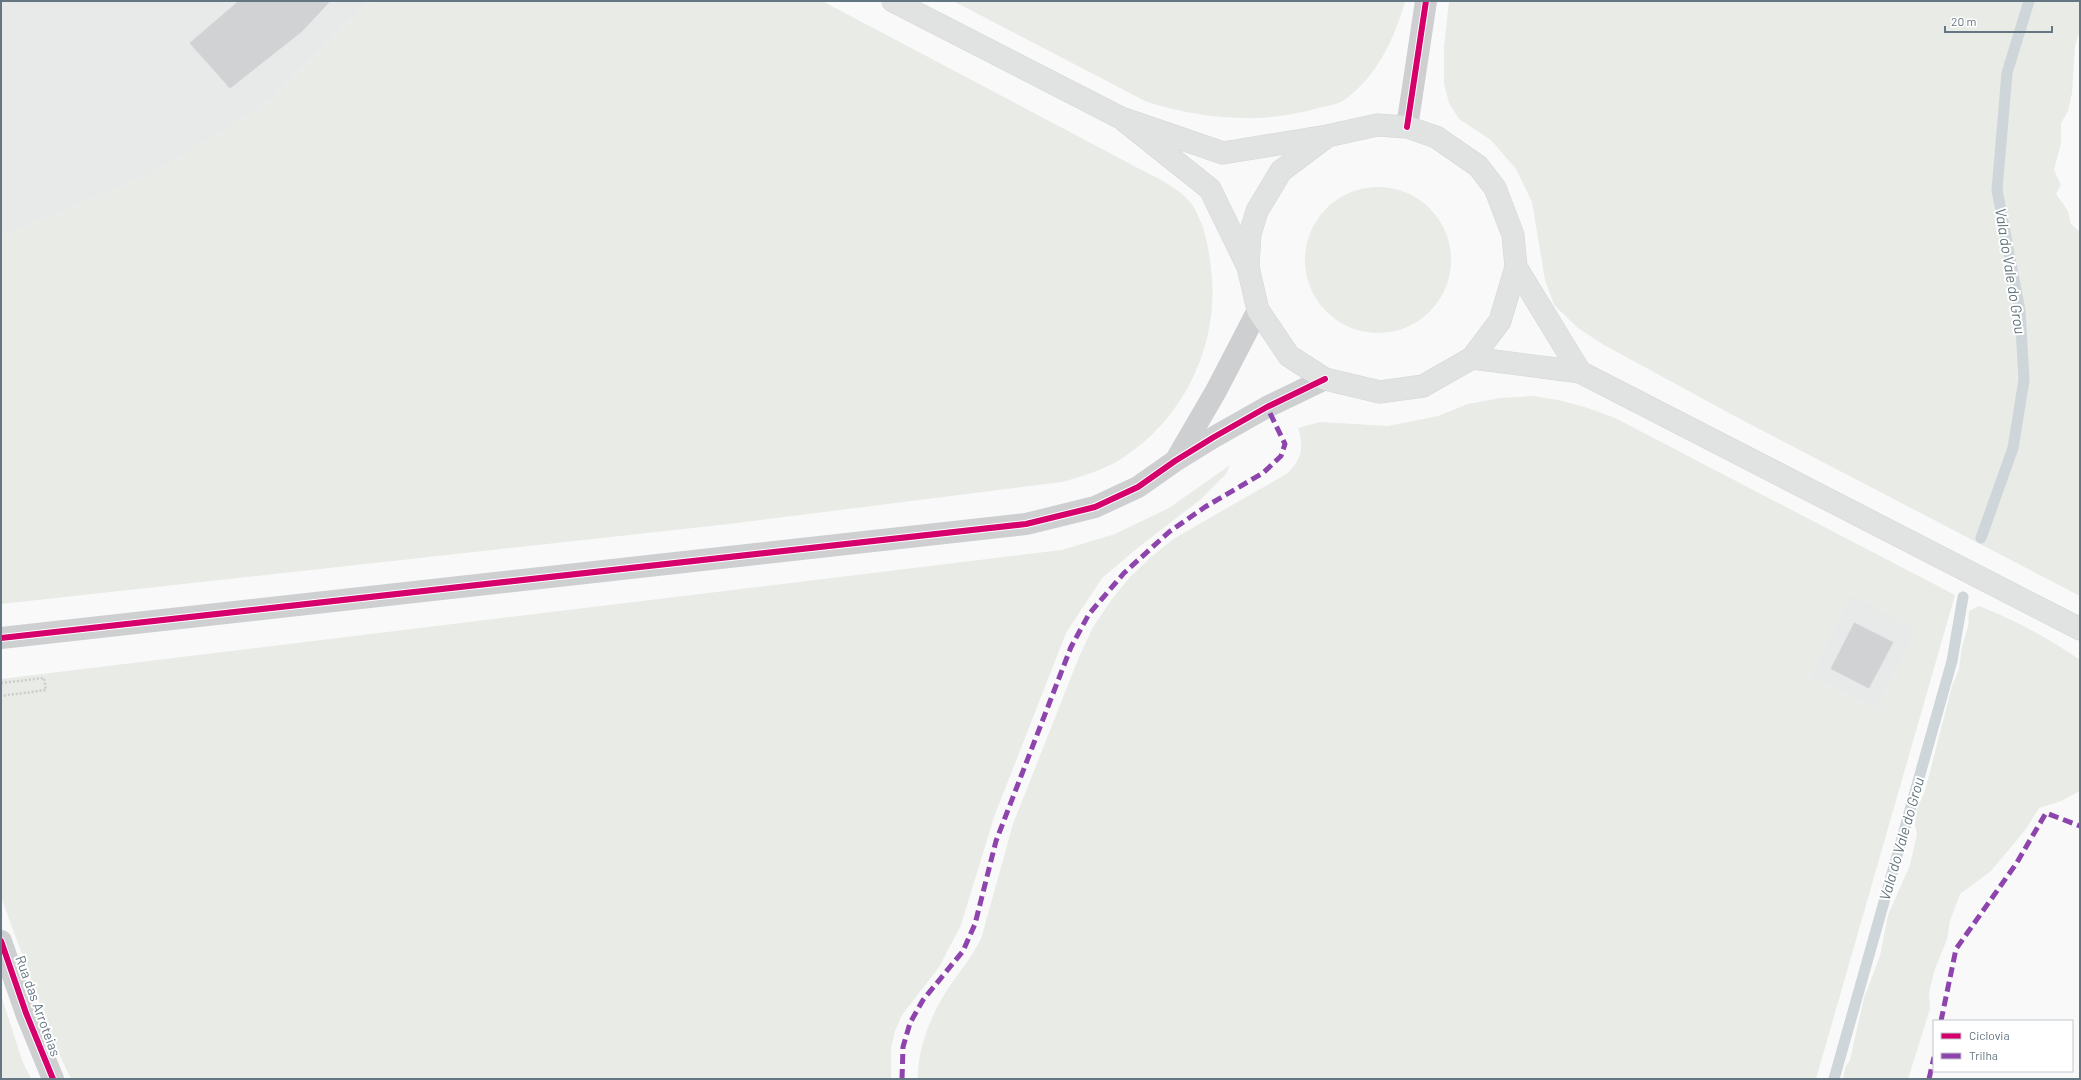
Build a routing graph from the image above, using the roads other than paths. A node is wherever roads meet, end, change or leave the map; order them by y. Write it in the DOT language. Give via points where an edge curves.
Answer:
graph roads {
  1 [pos="892,1"];
  2 [pos="1426,1"];
  3 [pos="1121,118"];
  4 [pos="1407,127"];
  5 [pos="1327,136"];
  6 [pos="1516,266"];
  7 [pos="1248,267"];
  8 [pos="1258,310"];
  9 [pos="1472,358"];
  10 [pos="1580,372"];
  11 [pos="1325,379"];
  12 [pos="1175,461"];
  13 [pos="2080,629"];
  14 [pos="1,638"];
  15 [pos="1,941"];
  16 [pos="53,1079"];
  1 -- 3 [label="main road"];
  2 -- 4 [label="street"];
  3 -- 5 [label="main road" via="1223,153"];
  3 -- 7 [label="main road" via="1210,189"];
  4 -- 5 [label="main road" via="1377,125"];
  4 -- 6 [label="main road" via="1436,137 1478,166 1495,188 1514,235"];
  5 -- 7 [label="main road" via="1280,171 1257,211 1250,234"];
  6 -- 9 [label="main road" via="1500,321"];
  6 -- 10 [label="main road"];
  7 -- 8 [label="main road"];
  8 -- 11 [label="main road" via="1289,356"];
  8 -- 12 [label="street" via="1216,391"];
  9 -- 10 [label="main road"];
  9 -- 11 [label="main road" via="1423,386 1380,392"];
  10 -- 13 [label="main road"];
  11 -- 12 [label="street" via="1267,407"];
  12 -- 14 [label="street" via="1138,487 1095,507 1026,524"];
  15 -- 16 [label="street, Rua das Arroteias"];
}
